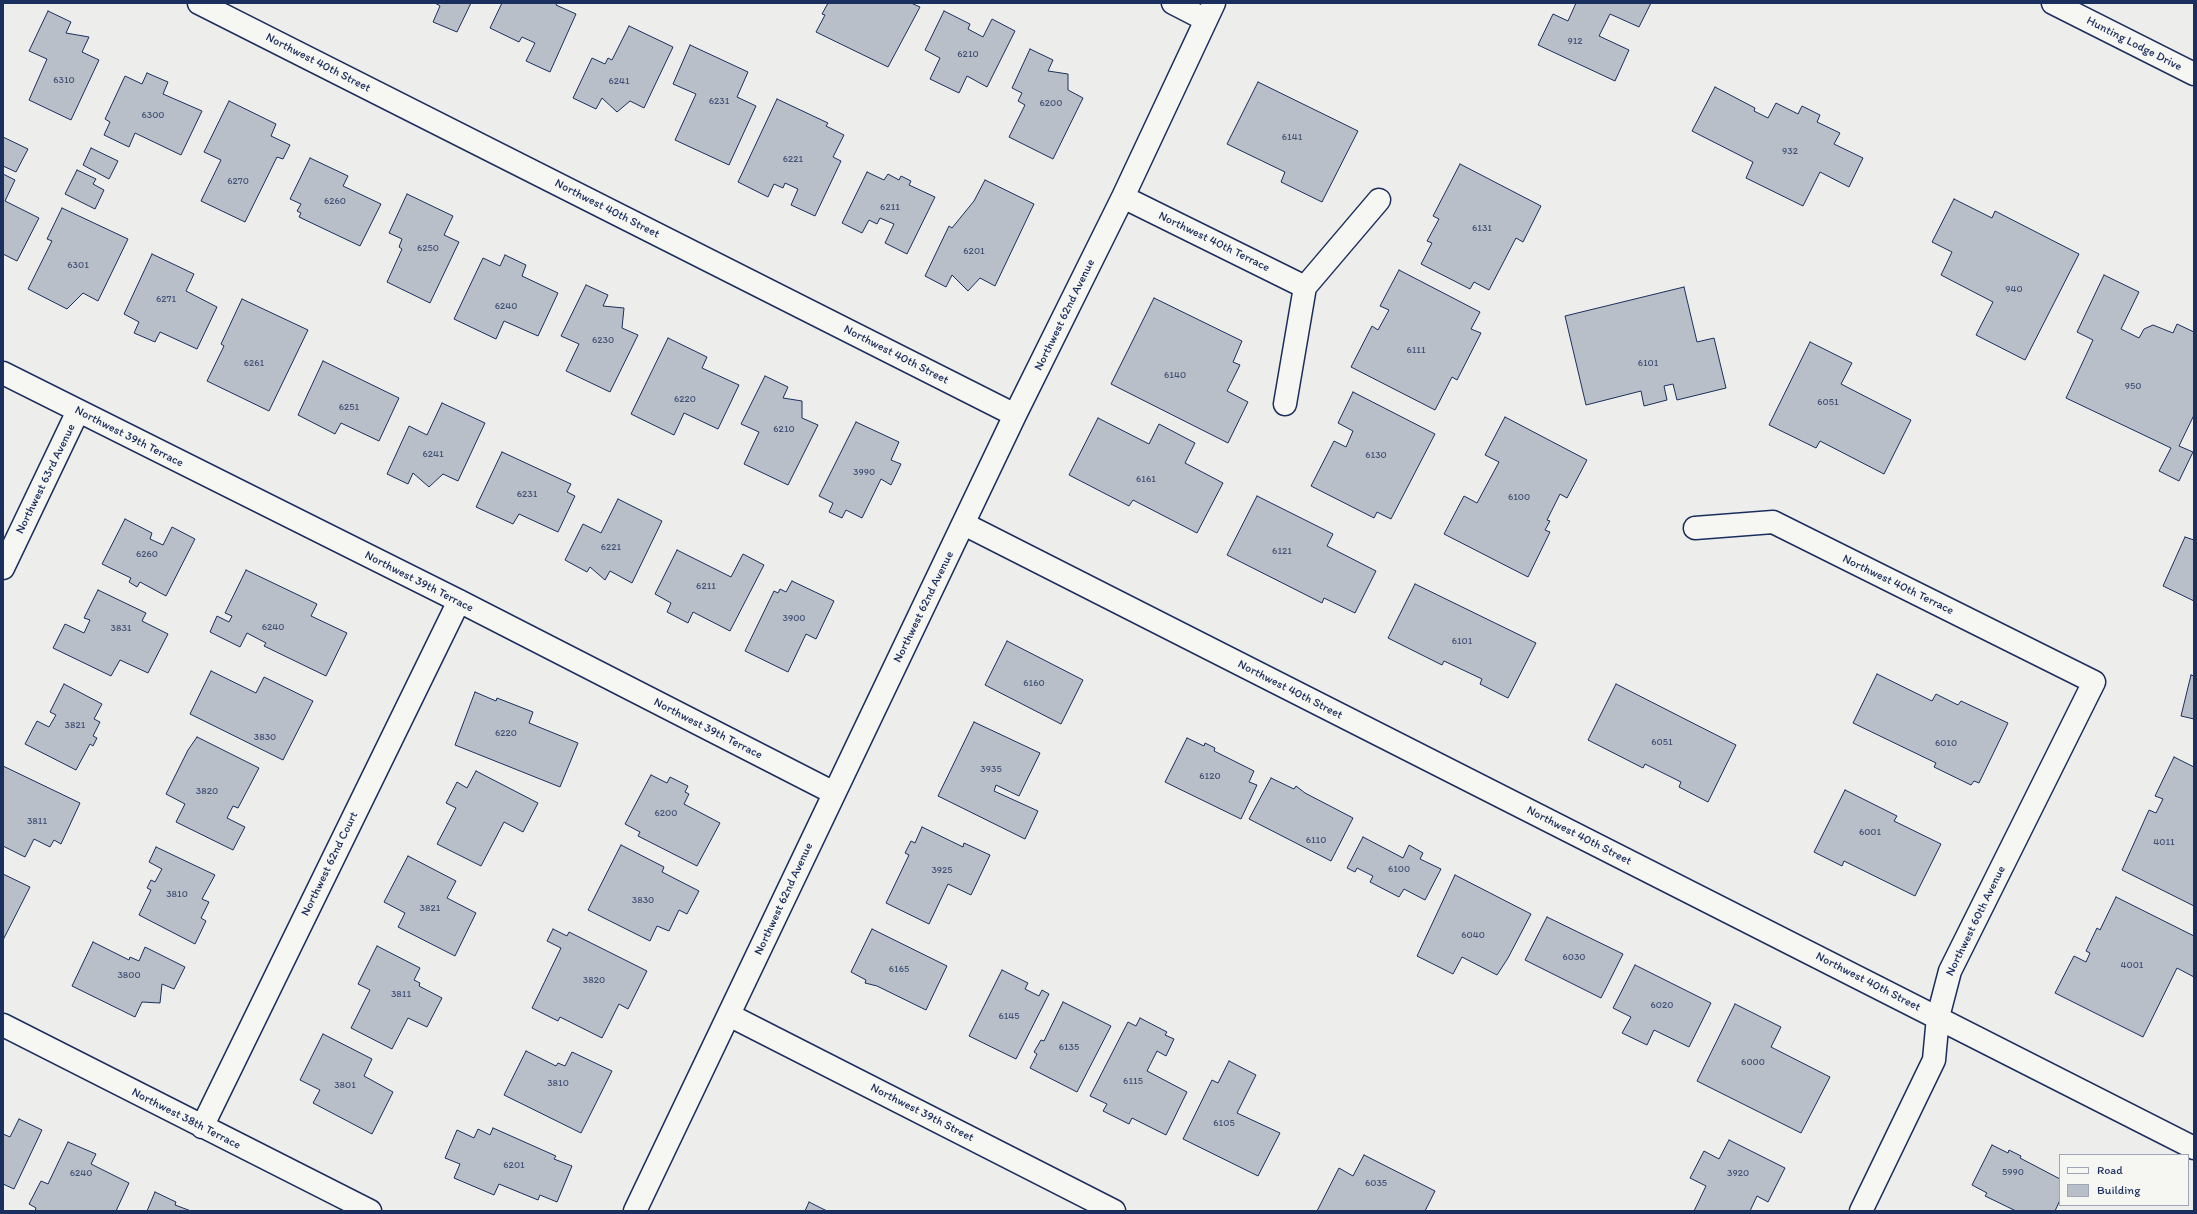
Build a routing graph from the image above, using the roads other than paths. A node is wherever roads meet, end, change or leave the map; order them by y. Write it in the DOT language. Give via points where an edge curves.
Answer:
graph roads {
  1 [pos="199,3"];
  2 [pos="1173,3"];
  3 [pos="2053,3"];
  4 [pos="1210,11"];
  5 [pos="2194,74"];
  6 [pos="1123,197"];
  7 [pos="1379,200"];
  8 [pos="1305,287"];
  9 [pos="3,372"];
  10 [pos="1286,404"];
  11 [pos="78,411"];
  12 [pos="1015,415"];
  13 [pos="964,524"];
  14 [pos="1695,528"];
  15 [pos="3,568"];
  16 [pos="459,601"];
  17 [pos="2094,682"];
  18 [pos="834,793"];
  19 [pos="729,1015"];
  20 [pos="1938,1017"];
  21 [pos="3,1025"];
  22 [pos="202,1127"];
  23 [pos="2194,1148"];
  24 [pos="370,1211"];
  25 [pos="635,1211"];
  26 [pos="1114,1211"];
  27 [pos="1861,1211"];
  1 -- 12 [label="street, Northwest 40th Street"];
  2 -- 4 [label="street"];
  3 -- 5 [label="street, Hunting Lodge Drive"];
  4 -- 6 [label="street, Northwest 62nd Avenue"];
  6 -- 8 [label="street, Northwest 40th Terrace"];
  6 -- 12 [label="street, Northwest 62nd Avenue"];
  7 -- 8 [label="street"];
  8 -- 10 [label="street"];
  9 -- 11 [label="street, Northwest 39th Terrace"];
  11 -- 15 [label="street, Northwest 63rd Avenue"];
  11 -- 16 [label="street, Northwest 39th Terrace"];
  12 -- 13 [label="street, Northwest 62nd Avenue"];
  13 -- 18 [label="street, Northwest 62nd Avenue"];
  13 -- 20 [label="street, Northwest 40th Street"];
  14 -- 17 [label="street, Northwest 40th Terrace" via="1773,522"];
  16 -- 18 [label="street, Northwest 39th Terrace"];
  16 -- 22 [label="street, Northwest 62nd Court"];
  17 -- 20 [label="street, Northwest 60th Avenue" via="1950,971"];
  18 -- 19 [label="street, Northwest 62nd Avenue"];
  19 -- 25 [label="street, Northwest 62nd Avenue"];
  19 -- 26 [label="street, Northwest 39th Street"];
  20 -- 23 [label="street, Northwest 40th Street"];
  20 -- 27 [label="street, Northwest 60th Avenue" via="1934,1060"];
  21 -- 22 [label="street, Northwest 38th Terrace"];
  22 -- 24 [label="street, Northwest 38th Terrace"];
}
